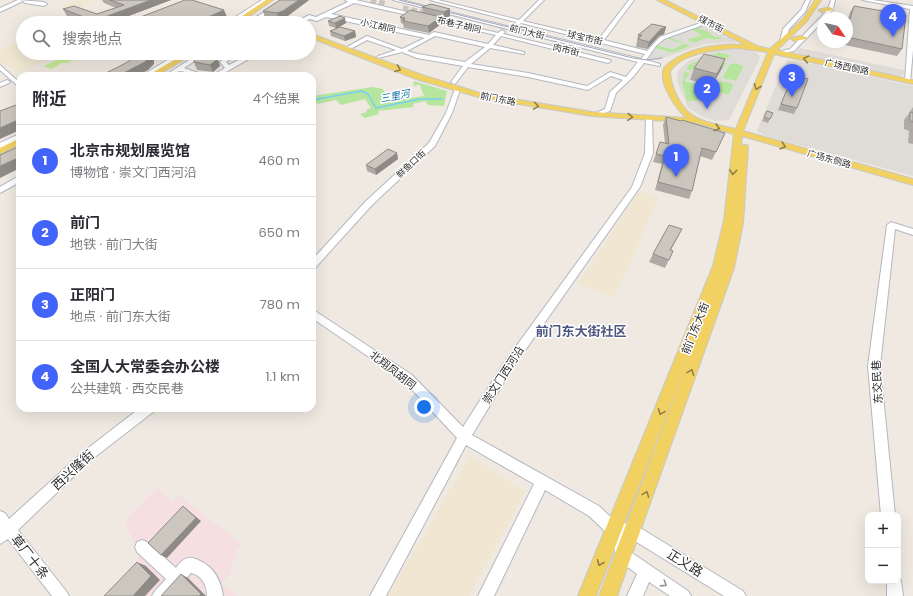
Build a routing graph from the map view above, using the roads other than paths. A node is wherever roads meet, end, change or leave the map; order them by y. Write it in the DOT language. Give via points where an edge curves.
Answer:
graph roads {
  1 [pos="18,0"];
  2 [pos="278,0"];
  3 [pos="287,0"];
  4 [pos="347,0"];
  5 [pos="395,0"];
  6 [pos="432,0"];
  7 [pos="542,0"];
  8 [pos="632,0"];
  9 [pos="660,0"];
  10 [pos="808,0"];
  11 [pos="818,0"];
  12 [pos="825,0"];
  13 [pos="833,0"];
  14 [pos="864,0"];
  15 [pos="24,1"];
  16 [pos="267,1"];
  17 [pos="354,1"];
  18 [pos="44,4"];
  19 [pos="386,4"];
  20 [pos="404,8"];
  21 [pos="913,8"];
  22 [pos="0,9"];
  23 [pos="830,9"];
  24 [pos="821,10"];
  25 [pos="828,12"];
  26 [pos="262,14"];
  27 [pos="326,15"];
  28 [pos="456,15"];
  29 [pos="241,16"];
  30 [pos="253,16"];
  31 [pos="258,16"];
  32 [pos="316,19"];
  33 [pos="447,20"];
  34 [pos="477,20"];
  35 [pos="520,22"];
  36 [pos="708,22"];
  37 [pos="817,24"];
  38 [pos="467,27"];
  39 [pos="510,28"];
  40 [pos="500,35"];
  41 [pos="432,36"];
  42 [pos="316,38"];
  43 [pos="804,38"];
  44 [pos="794,39"];
  45 [pos="601,41"];
  46 [pos="781,44"];
  47 [pos="490,45"];
  48 [pos="350,47"];
  49 [pos="761,49"];
  50 [pos="912,49"];
  51 [pos="402,50"];
  52 [pos="776,52"];
  53 [pos="522,53"];
  54 [pos="649,53"];
  55 [pos="380,57"];
  56 [pos="171,60"];
  57 [pos="179,60"];
  58 [pos="186,60"];
  59 [pos="193,60"];
  60 [pos="226,60"];
  61 [pos="243,60"];
  62 [pos="608,61"];
  63 [pos="642,61"];
  64 [pos="658,64"];
  65 [pos="466,65"];
  66 [pos="0,67"];
  67 [pos="228,68"];
  68 [pos="179,69"];
  69 [pos="151,72"];
  70 [pos="159,72"];
  71 [pos="167,72"];
  72 [pos="174,72"];
  73 [pos="190,72"];
  74 [pos="221,72"];
  75 [pos="0,75"];
  76 [pos="627,79"];
  77 [pos="910,81"];
  78 [pos="7,82"];
  79 [pos="16,82"];
  80 [pos="0,84"];
  81 [pos="456,86"];
  82 [pos="16,89"];
  83 [pos="601,112"];
  84 [pos="649,118"];
  85 [pos="697,121"];
  86 [pos="741,135"];
  87 [pos="16,139"];
  88 [pos="16,143"];
  89 [pos="0,146"];
  90 [pos="16,148"];
  91 [pos="0,151"];
  92 [pos="0,155"];
  93 [pos="16,181"];
  94 [pos="913,182"];
  95 [pos="0,190"];
  96 [pos="913,232"];
  97 [pos="316,262"];
  98 [pos="316,316"];
  99 [pos="144,412"];
  100 [pos="464,438"];
  101 [pos="542,481"];
  102 [pos="888,512"];
  103 [pos="3,528"];
  104 [pos="614,530"];
  105 [pos="632,531"];
  106 [pos="142,547"];
  107 [pos="624,556"];
  108 [pos="646,571"];
  109 [pos="176,578"];
  110 [pos="894,584"];
  111 [pos="61,596"];
  112 [pos="160,596"];
  113 [pos="215,596"];
  114 [pos="378,596"];
  115 [pos="486,596"];
  116 [pos="587,596"];
  117 [pos="608,596"];
  118 [pos="635,596"];
  119 [pos="682,596"];
  120 [pos="738,596"];
  121 [pos="896,596"];
  1 -- 22 [label="street"];
  2 -- 16 [label="main road"];
  3 -- 26 [label="street"];
  4 -- 17 [label="street, 布巷子胡同"];
  5 -- 28 [label="street, 前门大街"];
  6 -- 35 [label="street, 球宝市街"];
  7 -- 35 [label="street, 鲜鱼口街"];
  8 -- 45 [label="street"];
  9 -- 36 [label="main road, 煤市街"];
  10 -- 46 [label="street" via="803,10 786,29"];
  11 -- 46 [label="main road" via="805,20"];
  12 -- 24 [label="main road"];
  13 -- 23 [label="street"];
  14 -- 21 [label="street"];
  15 -- 18 [label="street"];
  15 -- 22 [label="street"];
  16 -- 26 [label="main road"];
  16 -- 29 [label="street"];
  16 -- 30 [label="main road"];
  17 -- 27 [label="street, 小江胡同"];
  17 -- 33 [label="street, 布巷子胡同"];
  19 -- 20 [label="street"];
  21 -- 50 [label="street"];
  23 -- 24 [label="main road"];
  23 -- 25 [label="street"];
  24 -- 44 [label="main road"];
  26 -- 31 [label="street"];
  27 -- 32 [label="street, 小江胡同"];
  27 -- 41 [label="street, 小江胡同"];
  28 -- 33 [label="street"];
  28 -- 34 [label="street, 前门大街"];
  33 -- 38 [label="street, 布巷子胡同"];
  33 -- 41 [label="street"];
  34 -- 38 [label="street"];
  34 -- 39 [label="street, 前门大街"];
  35 -- 39 [label="street, 鲜鱼口街"];
  35 -- 45 [label="street, 球宝市街"];
  36 -- 49 [label="main road, 煤市街"];
  36 -- 54 [label="street" via="662,38"];
  37 -- 43 [label="street"];
  38 -- 40 [label="street, 布巷子胡同"];
  39 -- 40 [label="street, 鲜鱼口街"];
  39 -- 63 [label="street, 前门大街"];
  40 -- 47 [label="street, 鲜鱼口街"];
  40 -- 62 [label="street, 肉市街"];
  41 -- 47 [label="street, 小江胡同"];
  41 -- 51 [label="street"];
  42 -- 81 [label="main road, 前门东路, one-way" via="419,77"];
  43 -- 44 [label="main road"];
  43 -- 52 [label="street" via="792,50"];
  44 -- 52 [label="main road"];
  45 -- 54 [label="street, 球宝市街"];
  46 -- 52 [label="main road"];
  47 -- 53 [label="street, 小江胡同"];
  47 -- 65 [label="street, 鲜鱼口街"];
  48 -- 51 [label="street" via="367,38"];
  49 -- 52 [label="main road, 广场西侧路"];
  49 -- 85 [label="main road" via="728,46 681,58 668,67 666,73 676,103"];
  50 -- 77 [label="street"];
  51 -- 55 [label="street"];
  51 -- 65 [label="street" via="417,56"];
  77 -- 52 [label="main road, 广场西侧路, one-way"];
  52 -- 86 [label="main road, 前门东大街"];
  54 -- 63 [label="street"];
  56 -- 69 [label="street"];
  57 -- 70 [label="main road"];
  58 -- 71 [label="main road"];
  59 -- 68 [label="street"];
  60 -- 67 [label="street" via="223,62"];
  61 -- 67 [label="street"];
  63 -- 64 [label="street, 前门大街"];
  63 -- 76 [label="street"];
  65 -- 76 [label="street" via="588,88 610,74"];
  65 -- 81 [label="street, 鲜鱼口街"];
  66 -- 79 [label="street"];
  67 -- 74 [label="street"];
  68 -- 72 [label="street"];
  68 -- 73 [label="street"];
  75 -- 78 [label="street"];
  76 -- 83 [label="street" via="613,92 608,110"];
  78 -- 80 [label="street"];
  78 -- 82 [label="street"];
  81 -- 84 [label="main road, 前门东路, one-way" via="500,100 592,114"];
  81 -- 97 [label="street, 鲜鱼口街" via="450,113 432,144 380,193"];
  84 -- 85 [label="main road, 前门东路"];
  84 -- 100 [label="street, 崇文门西河沿" via="649,153 636,187 508,366"];
  85 -- 86 [label="main road, 广场东侧路, one-way"];
  86 -- 94 [label="main road, 广场东侧路, one-way"];
  86 -- 104 [label="main road, 前门东大街, one-way" via="729,220 719,266"];
  105 -- 86 [label="main road, 前门东大街, one-way" via="694,366 732,254 740,204"];
  87 -- 89 [label="street"];
  88 -- 91 [label="main road"];
  90 -- 92 [label="main road"];
  93 -- 95 [label="street"];
  96 -- 102 [label="street, 东交民巷" via="891,225 874,366"];
  98 -- 100 [label="street, 北翔凤胡同" via="408,378"];
  99 -- 103 [label="street, 西兴隆街" via="87,456"];
  100 -- 101 [label="street, 北翔凤胡同"];
  100 -- 114 [label="street, 崇文门西河沿"];
  101 -- 104 [label="street, 北翔凤胡同" via="594,511"];
  101 -- 115 [label="street"];
  103 -- 111 [label="street, 草厂十条"];
  104 -- 105 [label="street"];
  104 -- 107 [label="street"];
  104 -- 116 [label="main road, 前门东大街, one-way"];
  105 -- 107 [label="main road, 前门东大街"];
  105 -- 120 [label="street, 正义路"];
  106 -- 109 [label="street"];
  107 -- 108 [label="street"];
  107 -- 117 [label="main road, 前门东大街"];
  108 -- 118 [label="street"];
  108 -- 119 [label="street, one-way"];
  109 -- 112 [label="street"];
  109 -- 113 [label="street" via="188,565 199,566 211,580"];
  110 -- 121 [label="street"];
}
